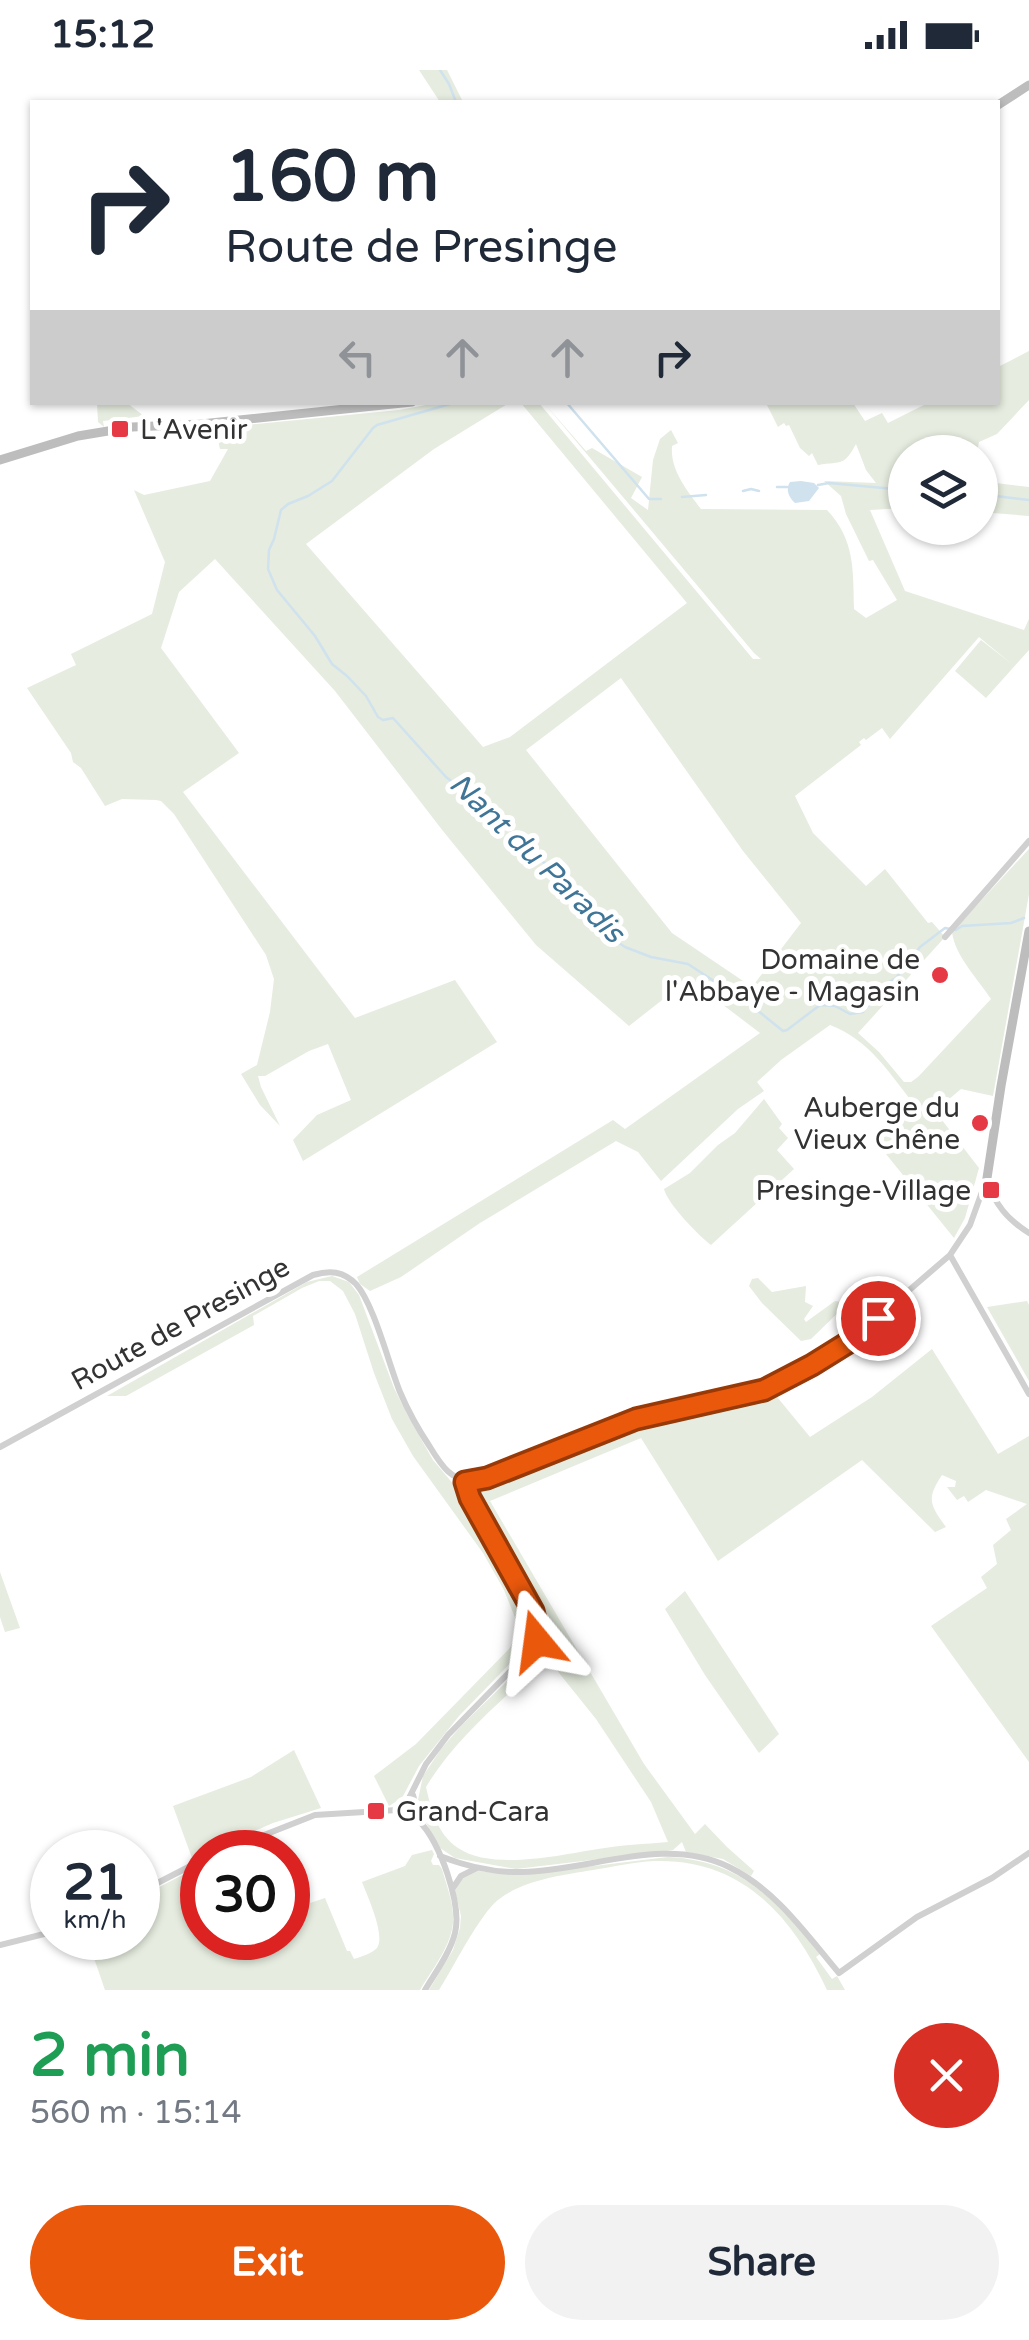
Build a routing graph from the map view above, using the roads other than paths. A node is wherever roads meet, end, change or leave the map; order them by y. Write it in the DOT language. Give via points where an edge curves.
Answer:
graph roads {
  1 [pos="1029,86"];
  2 [pos="1000,104"];
  3 [pos="383,405"];
  4 [pos="0,460"];
  5 [pos="1029,841"];
  6 [pos="1029,931"];
  7 [pos="950,932"];
  8 [pos="987,1178"];
  9 [pos="1029,1234"];
  10 [pos="950,1255"];
  11 [pos="1029,1394"];
  12 [pos="0,1447"];
  13 [pos="465,1482"];
  14 [pos="413,1794"];
  15 [pos="396,1810"];
  16 [pos="420,1821"];
  17 [pos="276,1830"];
  18 [pos="1029,1852"];
  19 [pos="440,1856"];
  20 [pos="480,1867"];
  21 [pos="452,1889"];
  22 [pos="30,1938"];
  23 [pos="0,1945"];
  24 [pos="425,1990"];
  1 -- 2 [label="main road"];
  3 -- 4 [label="main road" via="145,426 50,443"];
  5 -- 7 [label="street"];
  6 -- 8 [label="main road"];
  8 -- 9 [label="street" via="1008,1218"];
  8 -- 10 [label="street" via="970,1226"];
  10 -- 11 [label="street"];
  10 -- 13 [label="street" via="849,1342 764,1390 636,1419"];
  12 -- 13 [label="street, Route de Presinge" via="314,1275 331,1272 360,1290 417,1426 444,1468"];
  13 -- 14 [label="street" via="533,1611 538,1636 448,1735"];
  14 -- 15 [label="street"];
  14 -- 16 [label="street"];
  15 -- 16 [label="street"];
  15 -- 17 [label="street" via="314,1815"];
  16 -- 19 [label="street"];
  18 -- 20 [label="street" via="839,1973 776,1899 712,1860 664,1854 528,1872"];
  19 -- 20 [label="street"];
  19 -- 21 [label="street"];
  20 -- 21 [label="street"];
  21 -- 24 [label="street" via="455,1936"];
  22 -- 23 [label="street"];
}
